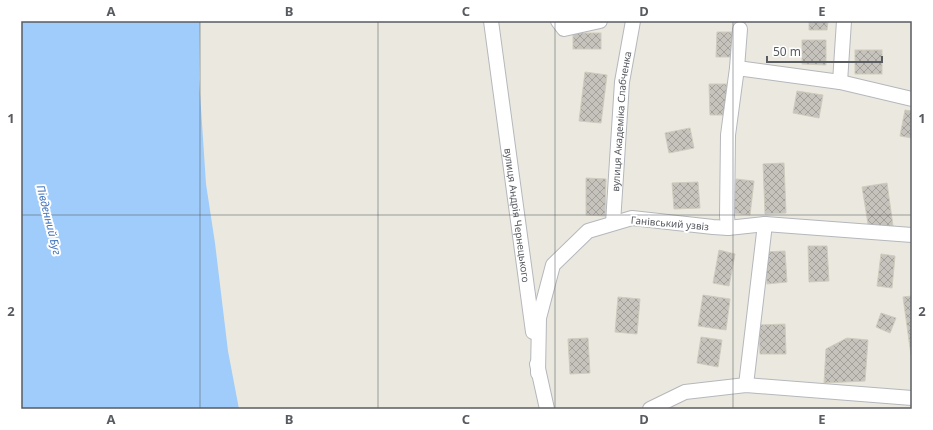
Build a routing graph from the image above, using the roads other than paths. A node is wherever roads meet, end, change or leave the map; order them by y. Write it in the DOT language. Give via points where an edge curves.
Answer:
graph roads {
  1 [pos="491,21"];
  2 [pos="558,21"];
  3 [pos="600,21"];
  4 [pos="633,21"];
  5 [pos="844,21"];
  6 [pos="740,29"];
  7 [pos="737,68"];
  8 [pos="840,82"];
  9 [pos="912,99"];
  10 [pos="613,223"];
  11 [pos="765,224"];
  12 [pos="728,228"];
  13 [pos="912,235"];
  14 [pos="538,373"];
  15 [pos="746,385"];
  16 [pos="912,398"];
  17 [pos="547,409"];
  18 [pos="650,409"];
  1 -- 14 [label="street, вулиця Андрія Чернецького"];
  2 -- 3 [label="street" via="564,29"];
  4 -- 10 [label="street, вулиця Академіка Слабченка" via="622,82"];
  5 -- 8 [label="street"];
  6 -- 7 [label="street"];
  7 -- 8 [label="street"];
  7 -- 12 [label="street" via="728,135"];
  8 -- 9 [label="street"];
  10 -- 12 [label="street, Ганівський узвіз" via="632,218"];
  10 -- 14 [label="street, Ганівський узвіз" via="588,231 553,265 539,318"];
  11 -- 12 [label="street, Ганівський узвіз"];
  11 -- 13 [label="street, Ганівський узвіз"];
  11 -- 15 [label="street"];
  14 -- 17 [label="street, вулиця Андрія Чернецького"];
  15 -- 16 [label="street"];
  15 -- 18 [label="street" via="685,392"];
}
